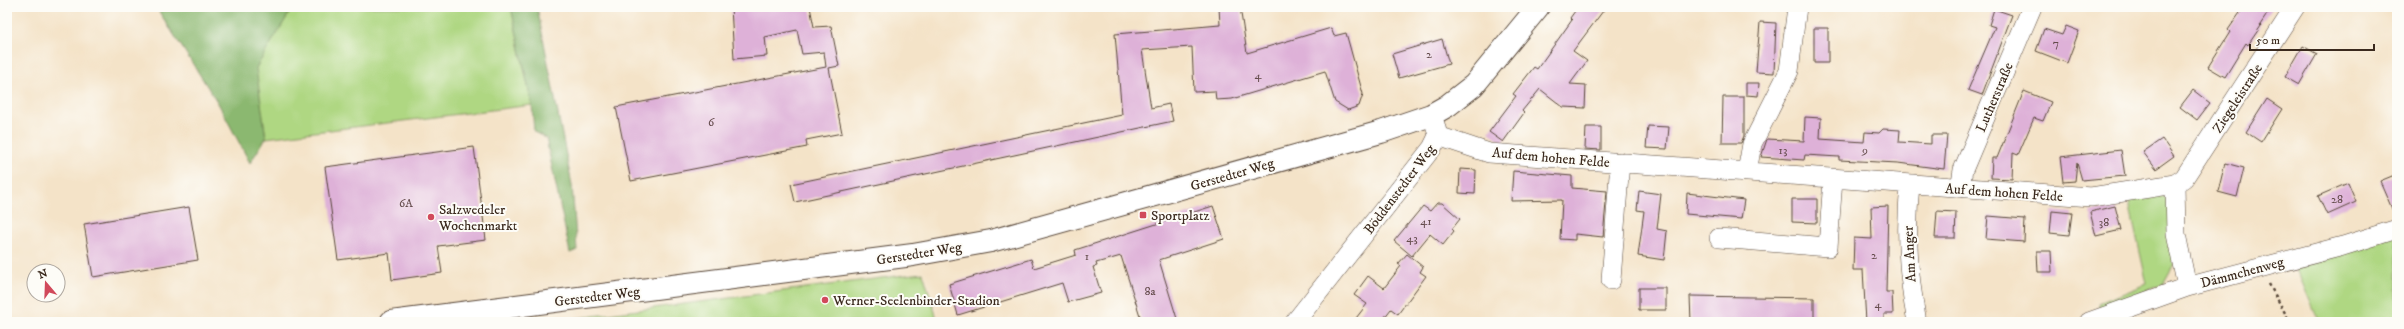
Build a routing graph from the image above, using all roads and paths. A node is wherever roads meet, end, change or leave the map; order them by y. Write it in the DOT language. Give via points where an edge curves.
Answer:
graph roads {
  1 [pos="1538,7"];
  2 [pos="1797,7"];
  3 [pos="2032,7"];
  4 [pos="2295,7"];
  5 [pos="1431,115"];
  6 [pos="1438,136"];
  7 [pos="1620,162"];
  8 [pos="1747,172"];
  9 [pos="1833,179"];
  10 [pos="2175,184"];
  11 [pos="1910,185"];
  12 [pos="1960,188"];
  13 [pos="2397,229"];
  14 [pos="1719,238"];
  15 [pos="2264,266"];
  16 [pos="1611,280"];
  17 [pos="2187,287"];
  18 [pos="392,322"];
  19 [pos="1295,322"];
  20 [pos="1917,322"];
  21 [pos="2089,322"];
  22 [pos="2290,322"];
  1 -- 5 [label="street" via="1474,85"];
  2 -- 8 [label="street" via="1789,71 1752,144"];
  3 -- 12 [label="street, Lutherstraße" via="1963,170"];
  4 -- 10 [label="street, Ziegeleistraße" via="2192,168"];
  5 -- 6 [label="street, Böddenstedter Weg"];
  5 -- 18 [label="street, Gerstedter Weg" via="1359,138 991,241 872,261"];
  6 -- 7 [label="street, Auf dem hohen Felde" via="1489,153"];
  6 -- 19 [label="street, Böddenstedter Weg" via="1420,164"];
  7 -- 8 [label="street, Auf dem hohen Felde"];
  7 -- 16 [label="street, Auf dem hohen Felde"];
  8 -- 9 [label="street, Auf dem hohen Felde"];
  9 -- 11 [label="street, Auf dem hohen Felde"];
  9 -- 14 [label="street" via="1828,247"];
  10 -- 12 [label="street, Auf dem hohen Felde" via="2081,198"];
  10 -- 17 [label="street" via="2176,234"];
  11 -- 12 [label="street, Auf dem hohen Felde"];
  11 -- 20 [label="street, Am Anger" via="1907,247"];
  13 -- 15 [label="street, Dämmchenweg"];
  15 -- 17 [label="street, Dämmchenweg"];
  15 -- 22 [label="path" via="2268,281"];
  17 -- 21 [label="street, Dämmchenweg"];
}
